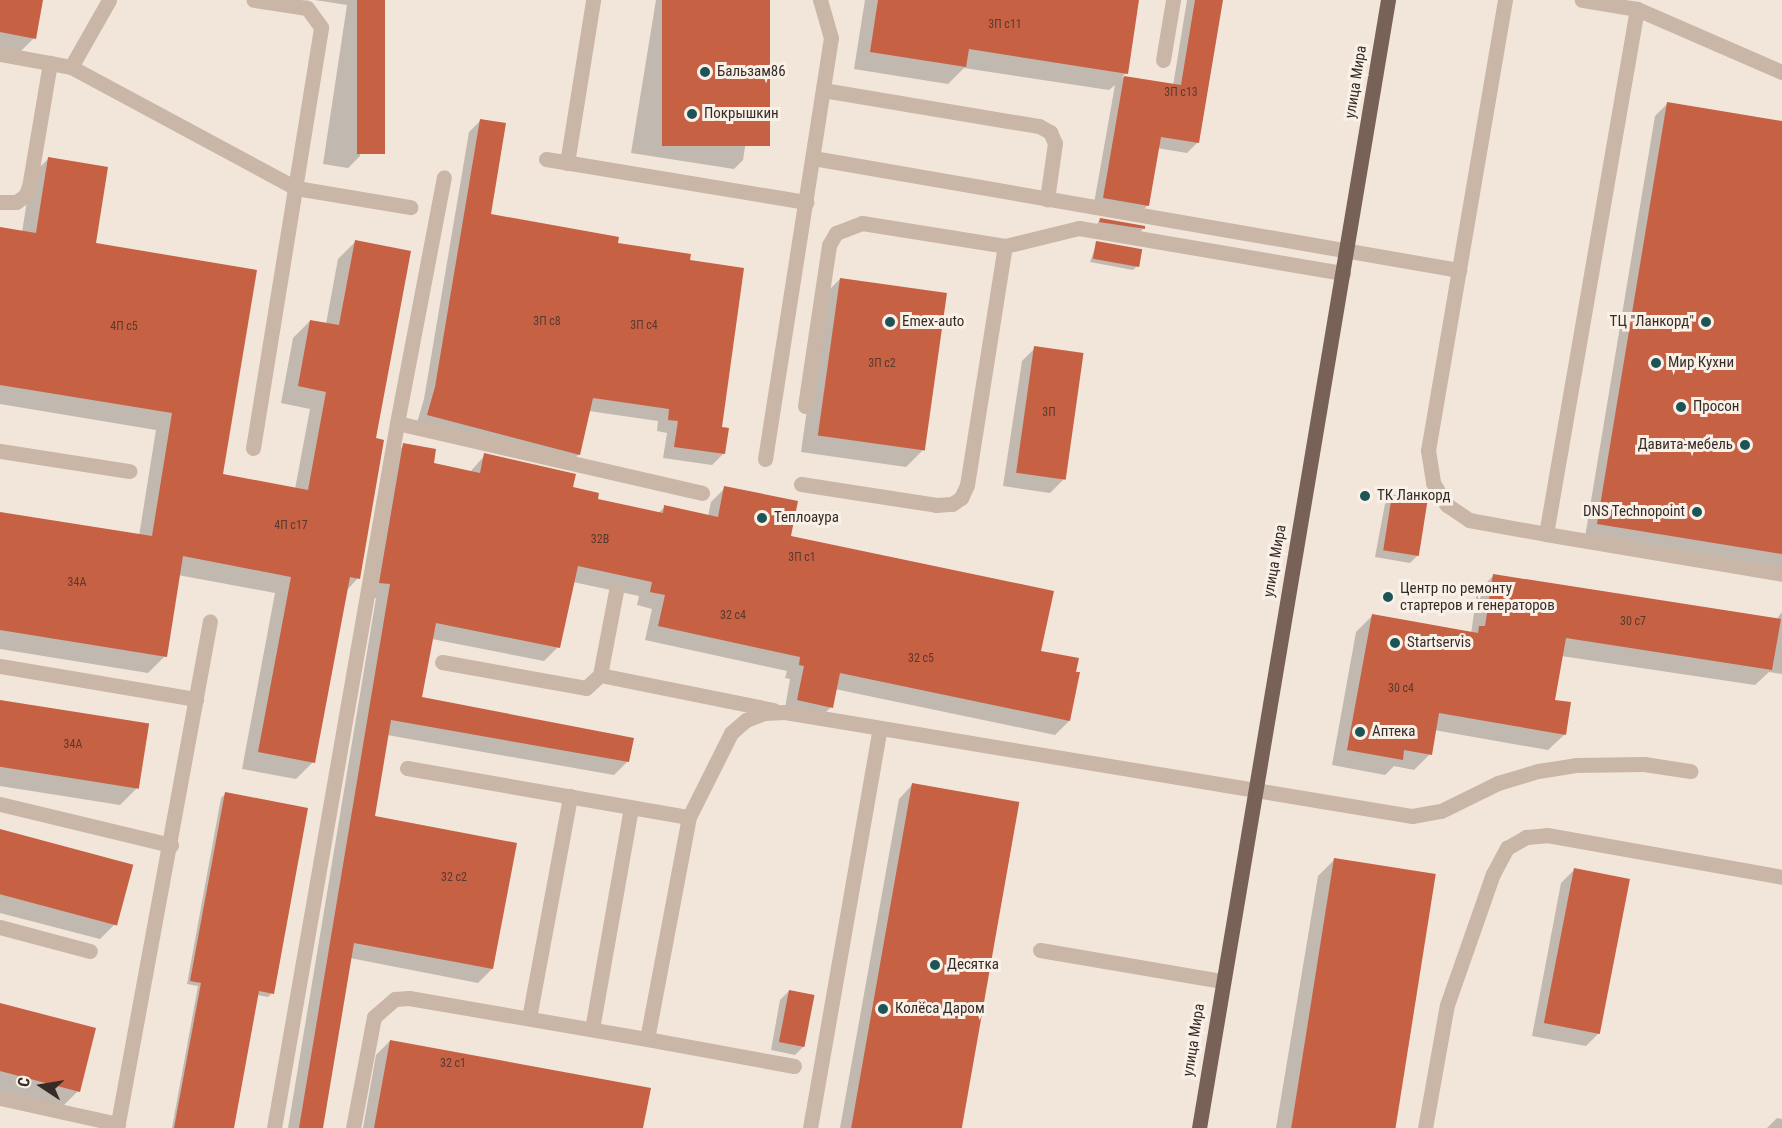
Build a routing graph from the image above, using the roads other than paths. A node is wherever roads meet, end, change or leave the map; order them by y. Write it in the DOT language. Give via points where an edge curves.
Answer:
graph roads {
  1 [pos="109,0"];
  2 [pos="254,0"];
  3 [pos="593,0"];
  4 [pos="820,0"];
  5 [pos="1173,0"];
  6 [pos="1388,0"];
  7 [pos="1504,0"];
  8 [pos="1582,0"];
  9 [pos="1637,9"];
  10 [pos="0,54"];
  11 [pos="1162,60"];
  12 [pos="50,63"];
  13 [pos="70,67"];
  14 [pos="1782,72"];
  15 [pos="823,90"];
  16 [pos="813,158"];
  17 [pos="546,159"];
  18 [pos="567,163"];
  19 [pos="444,177"];
  20 [pos="297,188"];
  21 [pos="1047,199"];
  22 [pos="0,202"];
  23 [pos="806,202"];
  24 [pos="410,207"];
  25 [pos="1005,246"];
  26 [pos="1347,250"];
  27 [pos="1459,270"];
  28 [pos="1343,273"];
  29 [pos="804,406"];
  30 [pos="397,423"];
  31 [pos="253,448"];
  32 [pos="0,451"];
  33 [pos="765,459"];
  34 [pos="129,471"];
  35 [pos="801,484"];
  36 [pos="702,493"];
  37 [pos="1546,534"];
  38 [pos="1782,574"];
  39 [pos="616,591"];
  40 [pos="210,621"];
  41 [pos="442,662"];
  42 [pos="0,666"];
  43 [pos="600,675"];
  44 [pos="196,699"];
  45 [pos="784,712"];
  46 [pos="880,728"];
  47 [pos="407,768"];
  48 [pos="1690,771"];
  49 [pos="1255,791"];
  50 [pos="570,796"];
  51 [pos="0,804"];
  52 [pos="631,807"];
  53 [pos="689,817"];
  54 [pos="171,845"];
  55 [pos="1782,877"];
  56 [pos="0,927"];
  57 [pos="1040,950"];
  58 [pos="90,951"];
  59 [pos="1222,981"];
  60 [pos="529,1018"];
  61 [pos="592,1029"];
  62 [pos="647,1039"];
  63 [pos="794,1066"];
  64 [pos="0,1098"];
  65 [pos="117,1126"];
  66 [pos="274,1128"];
  67 [pos="353,1128"];
  68 [pos="810,1128"];
  69 [pos="1199,1128"];
  70 [pos="1425,1128"];
  1 -- 13 [label="lane"];
  2 -- 20 [label="lane" via="307,8 321,27"];
  3 -- 18 [label="lane"];
  4 -- 15 [label="lane" via="831,39"];
  5 -- 11 [label="lane"];
  6 -- 26 [label="main road, улица Мира"];
  7 -- 27 [label="lane"];
  8 -- 9 [label="lane"];
  9 -- 14 [label="lane"];
  9 -- 37 [label="lane"];
  10 -- 12 [label="lane"];
  12 -- 13 [label="lane"];
  12 -- 22 [label="lane" via="29,187 16,202"];
  13 -- 20 [label="lane"];
  15 -- 16 [label="lane"];
  15 -- 21 [label="lane" via="1039,126 1050,132 1055,142"];
  16 -- 21 [label="lane"];
  16 -- 23 [label="lane"];
  17 -- 18 [label="lane"];
  18 -- 23 [label="lane"];
  19 -- 30 [label="lane"];
  20 -- 24 [label="lane"];
  20 -- 31 [label="lane"];
  21 -- 26 [label="lane"];
  23 -- 33 [label="lane"];
  25 -- 28 [label="lane" via="1079,228"];
  25 -- 29 [label="lane" via="862,223 836,233 829,245"];
  25 -- 35 [label="lane" via="967,485 961,498 952,504 936,505"];
  26 -- 27 [label="lane"];
  26 -- 28 [label="main road, улица Мира"];
  27 -- 37 [label="lane" via="1428,450 1433,483 1447,505 1469,520"];
  28 -- 49 [label="main road, улица Мира"];
  30 -- 36 [label="lane"];
  30 -- 66 [label="lane"];
  32 -- 34 [label="lane"];
  37 -- 38 [label="lane"];
  39 -- 43 [label="lane"];
  40 -- 44 [label="lane"];
  41 -- 43 [label="lane" via="575,688 586,688"];
  42 -- 44 [label="lane"];
  43 -- 45 [label="lane"];
  44 -- 54 [label="lane"];
  45 -- 46 [label="lane"];
  45 -- 53 [label="lane" via="746,720 731,733"];
  46 -- 49 [label="lane"];
  46 -- 68 [label="lane"];
  47 -- 50 [label="lane"];
  48 -- 49 [label="lane" via="1644,764 1557,768 1498,783 1442,811 1412,816"];
  49 -- 59 [label="main road, улица Мира"];
  50 -- 52 [label="lane"];
  50 -- 60 [label="lane"];
  51 -- 54 [label="lane"];
  52 -- 53 [label="lane"];
  52 -- 61 [label="lane"];
  53 -- 62 [label="lane"];
  54 -- 65 [label="lane"];
  55 -- 70 [label="lane" via="1547,835 1526,837 1508,848 1494,874 1447,1005"];
  56 -- 58 [label="lane"];
  57 -- 59 [label="lane"];
  59 -- 69 [label="main road, улица Мира"];
  60 -- 61 [label="lane"];
  60 -- 67 [label="lane" via="410,998 384,1005 374,1017"];
  61 -- 62 [label="lane"];
  62 -- 63 [label="lane"];
  64 -- 65 [label="lane"];
}
